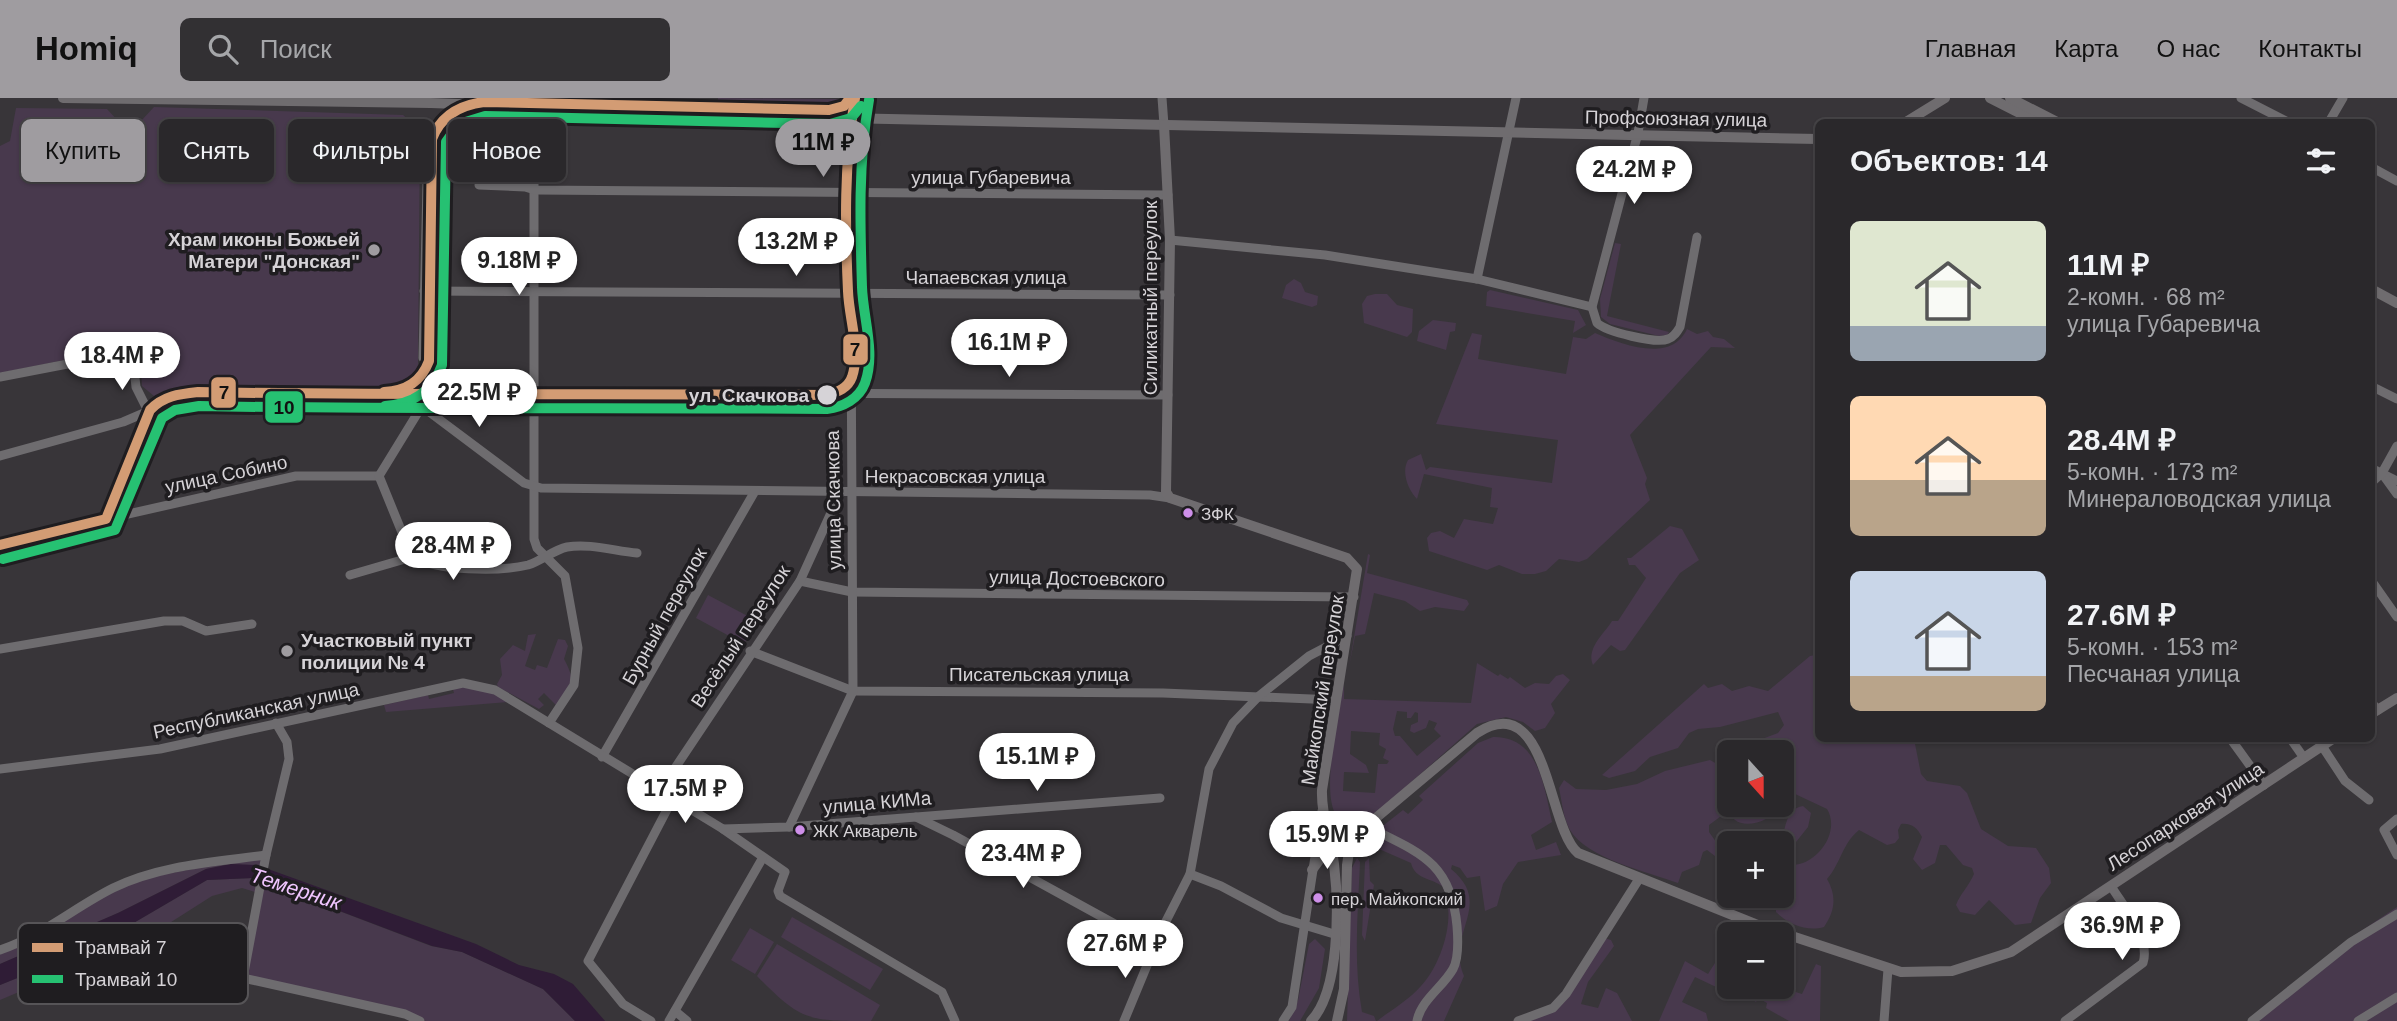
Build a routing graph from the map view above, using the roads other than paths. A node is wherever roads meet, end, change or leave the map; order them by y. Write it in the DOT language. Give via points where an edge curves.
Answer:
graph roads {
  1 [pos="63,98"];
  2 [pos="852,98"];
  3 [pos="1162,98"];
  4 [pos="1516,98"];
  5 [pos="1644,98"];
  6 [pos="1929,98"];
  7 [pos="1945,98"];
  8 [pos="1990,98"];
  9 [pos="2010,98"];
  10 [pos="2241,98"];
  11 [pos="2343,98"];
  12 [pos="135,99"];
  13 [pos="431,101"];
  14 [pos="534,107"];
  15 [pos="1926,110"];
  16 [pos="842,118"];
  17 [pos="1911,119"];
  18 [pos="2031,119"];
  19 [pos="2051,119"];
  20 [pos="2282,119"];
  21 [pos="2331,119"];
  22 [pos="1164,125"];
  23 [pos="1511,132"];
  24 [pos="1638,134"];
  25 [pos="1815,139"];
  26 [pos="2375,169"];
  27 [pos="2397,181"];
  28 [pos="426,184"];
  29 [pos="479,185"];
  30 [pos="535,190"];
  31 [pos="850,194"];
  32 [pos="1168,194"];
  33 [pos="1696,237"];
  34 [pos="1170,240"];
  35 [pos="1477,279"];
  36 [pos="534,290"];
  37 [pos="425,291"];
  38 [pos="2375,291"];
  39 [pos="850,293"];
  40 [pos="1170,295"];
  41 [pos="2375,299"];
  42 [pos="2397,303"];
  43 [pos="1592,307"];
  44 [pos="2397,311"];
  45 [pos="423,358"];
  46 [pos="0,377"];
  47 [pos="2375,388"];
  48 [pos="533,391"];
  49 [pos="849,393"];
  50 [pos="1168,395"];
  51 [pos="2397,399"];
  52 [pos="420,402"];
  53 [pos="148,411"];
  54 [pos="2397,446"];
  55 [pos="0,456"];
  56 [pos="2375,470"];
  57 [pos="2382,473"];
  58 [pos="379,476"];
  59 [pos="2375,479"];
  60 [pos="2397,481"];
  61 [pos="533,487"];
  62 [pos="755,491"];
  63 [pos="839,493"];
  64 [pos="851,493"];
  65 [pos="2397,494"];
  66 [pos="1170,498"];
  67 [pos="105,519"];
  68 [pos="0,543"];
  69 [pos="637,553"];
  70 [pos="548,556"];
  71 [pos="412,557"];
  72 [pos="350,575"];
  73 [pos="1357,575"];
  74 [pos="800,581"];
  75 [pos="2375,586"];
  76 [pos="852,592"];
  77 [pos="1354,597"];
  78 [pos="2397,617"];
  79 [pos="252,624"];
  80 [pos="1347,636"];
  81 [pos="0,649"];
  82 [pos="750,652"];
  83 [pos="853,691"];
  84 [pos="1259,696"];
  85 [pos="2397,698"];
  86 [pos="1335,700"];
  87 [pos="2375,708"];
  88 [pos="276,723"];
  89 [pos="549,723"];
  90 [pos="2233,742"];
  91 [pos="2293,742"];
  92 [pos="2328,742"];
  93 [pos="2322,746"];
  94 [pos="602,757"];
  95 [pos="2304,758"];
  96 [pos="0,769"];
  97 [pos="2264,785"];
  98 [pos="659,792"];
  99 [pos="1160,799"];
  100 [pos="672,800"];
  101 [pos="2368,800"];
  102 [pos="1322,811"];
  103 [pos="914,817"];
  104 [pos="2397,818"];
  105 [pos="1366,826"];
  106 [pos="789,827"];
  107 [pos="723,829"];
  108 [pos="1331,844"];
  109 [pos="266,855"];
  110 [pos="2397,855"];
  111 [pos="1333,858"];
  112 [pos="762,859"];
  113 [pos="1347,863"];
  114 [pos="1312,870"];
  115 [pos="1190,874"];
  116 [pos="1639,879"];
  117 [pos="2110,886"];
  118 [pos="2397,914"];
  119 [pos="54,923"];
  120 [pos="1305,926"];
  121 [pos="1335,934"];
  122 [pos="1144,940"];
  123 [pos="18,943"];
  124 [pos="0,950"];
  125 [pos="248,950"];
  126 [pos="1888,969"];
  127 [pos="248,979"];
  128 [pos="2397,997"];
  129 [pos="675,1011"];
  130 [pos="1286,1018"];
  131 [pos="420,1021"];
  132 [pos="651,1021"];
  133 [pos="668,1021"];
  134 [pos="687,1021"];
  135 [pos="955,1021"];
  136 [pos="1124,1021"];
  137 [pos="1311,1021"];
  138 [pos="1337,1021"];
  139 [pos="1417,1021"];
  140 [pos="1518,1021"];
  141 [pos="1884,1021"];
  142 [pos="2065,1021"];
  143 [pos="2252,1021"];
  144 [pos="2358,1021"];
  1 -- 12 [label="main road, Профсоюзная улица"];
  2 -- 16 [label="street"];
  3 -- 22 [label="street, Силикатный переулок"];
  4 -- 23 [label="street"];
  5 -- 24 [label="street"];
  6 -- 15 [label="main road"];
  7 -- 15 [label="main road"];
  8 -- 18 [label="main road"];
  9 -- 19 [label="main road"];
  10 -- 20 [label="street"];
  11 -- 21 [label="street"];
  12 -- 13 [label="main road, Профсоюзная улица"];
  13 -- 14 [label="main road, Профсоюзная улица"];
  14 -- 16 [label="main road, Профсоюзная улица"];
  14 -- 30 [label="street"];
  15 -- 17 [label="main road"];
  16 -- 22 [label="main road, Профсоюзная улица"];
  16 -- 31 [label="street, улица Скачкова" via="850,151"];
  22 -- 23 [label="main road, Профсоюзная улица"];
  22 -- 32 [label="main road, Силикатный переулок"];
  23 -- 24 [label="main road, Профсоюзная улица"];
  23 -- 35 [label="street"];
  24 -- 25 [label="main road, Профсоюзная улица"];
  24 -- 43 [label="street"];
  26 -- 27 [label="street"];
  28 -- 37 [label="street"];
  29 -- 30 [label="street, улица Губаревича"];
  30 -- 31 [label="street, улица Губаревича"];
  30 -- 36 [label="street"];
  31 -- 32 [label="street, улица Губаревича"];
  31 -- 39 [label="street, улица Скачкова"];
  32 -- 34 [label="main road, Силикатный переулок"];
  33 -- 43 [label="street" via="1680,327 1673,337 1657,341 1609,330 1594,319"];
  34 -- 35 [label="street" via="1325,255"];
  34 -- 40 [label="main road, Силикатный переулок"];
  35 -- 43 [label="street"];
  36 -- 37 [label="street, Чапаевская улица"];
  36 -- 39 [label="street, Чапаевская улица"];
  36 -- 48 [label="street"];
  37 -- 45 [label="street"];
  38 -- 42 [label="main road"];
  39 -- 40 [label="street, Чапаевская улица"];
  39 -- 49 [label="street, улица Скачкова"];
  40 -- 50 [label="main road, Силикатный переулок"];
  41 -- 44 [label="main road"];
  46 -- 53 [label="street" via="114,355 131,357 136,387"];
  47 -- 51 [label="street"];
  48 -- 49 [label="street"];
  48 -- 52 [label="street" via="515,397"];
  48 -- 61 [label="street"];
  49 -- 50 [label="street"];
  49 -- 64 [label="street, улица Скачкова"];
  50 -- 66 [label="main road, Силикатный переулок" via="1165,488"];
  52 -- 53 [label="street" via="172,401"];
  52 -- 58 [label="street"];
  52 -- 61 [label="street"];
  53 -- 55 [label="street"];
  53 -- 67 [label="street"];
  54 -- 57 [label="street"];
  56 -- 57 [label="street"];
  57 -- 59 [label="street"];
  57 -- 60 [label="street"];
  57 -- 65 [label="street"];
  58 -- 67 [label="street, улица Собино" via="296,476"];
  58 -- 71 [label="street"];
  61 -- 62 [label="street, Некрасовская улица"];
  61 -- 70 [label="street" via="534,539"];
  62 -- 63 [label="street, Некрасовская улица"];
  62 -- 94 [label="street, Бурный переулок"];
  63 -- 64 [label="street, Некрасовская улица"];
  63 -- 74 [label="street, Весёлый переулок"];
  64 -- 66 [label="street, Некрасовская улица"];
  64 -- 76 [label="street, улица Скачкова"];
  66 -- 73 [label="main road, Некрасовская улица" via="1347,558"];
  67 -- 68 [label="street, улица Собино"];
  69 -- 70 [label="street" via="572,546"];
  70 -- 71 [label="street" via="526,565 461,567 428,564"];
  70 -- 89 [label="street" via="565,576 578,656 574,685"];
  71 -- 72 [label="street"];
  73 -- 77 [label="main road, Майкопский переулок"];
  74 -- 76 [label="street, улица Достоевского"];
  74 -- 82 [label="street, Весёлый переулок"];
  75 -- 78 [label="street"];
  76 -- 77 [label="street, улица Достоевского"];
  76 -- 83 [label="street, улица Скачкова"];
  77 -- 80 [label="main road, Майкопский переулок"];
  79 -- 81 [label="street" via="206,631 183,621 164,621"];
  80 -- 84 [label="street" via="1309,656"];
  80 -- 86 [label="main road, Майкопский переулок"];
  82 -- 83 [label="street, Писательская улица"];
  82 -- 98 [label="street, Весёлый переулок"];
  83 -- 84 [label="street, Писательская улица"];
  83 -- 106 [label="street, улица Скачкова"];
  84 -- 86 [label="street, Писательская улица"];
  84 -- 115 [label="street" via="1233,723 1209,769"];
  85 -- 87 [label="main road"];
  86 -- 102 [label="main road, Майкопский переулок"];
  88 -- 89 [label="street, Республиканская улица" via="463,683 495,690"];
  88 -- 96 [label="street, Республиканская улица" via="147,752"];
  88 -- 109 [label="street" via="289,759"];
  89 -- 94 [label="street, Республиканская улица"];
  90 -- 97 [label="street"];
  91 -- 95 [label="street"];
  92 -- 93 [label="main road, Лесопарковая улица"];
  93 -- 95 [label="main road, Лесопарковая улица"];
  93 -- 101 [label="street" via="2345,781"];
  94 -- 98 [label="street, Республиканская улица"];
  95 -- 97 [label="main road, Лесопарковая улица"];
  97 -- 117 [label="main road, Лесопарковая улица"];
  98 -- 100 [label="street, Республиканская улица"];
  99 -- 103 [label="street, улица КИМа"];
  100 -- 107 [label="street, Республиканская улица"];
  100 -- 132 [label="street" via="588,961 623,1004"];
  102 -- 105 [label="main road" via="1337,827"];
  102 -- 108 [label="main road, Майкопский переулок"];
  102 -- 114 [label="street, Майкопский переулок"];
  103 -- 106 [label="street, улица КИМа"];
  103 -- 122 [label="street"];
  104 -- 110 [label="street" via="2384,830"];
  105 -- 108 [label="main road"];
  105 -- 113 [label="main road" via="1350,845"];
  105 -- 116 [label="main road, Лесопарковая улица" via="1477,733 1495,725 1508,726 1524,735 1538,752 1570,845 1584,856"];
  105 -- 139 [label="street" via="1426,856 1451,892 1458,936 1455,967 1427,1000"];
  106 -- 107 [label="street, улица КИМа"];
  107 -- 112 [label="street, Республиканская улица"];
  108 -- 111 [label="main road, Майкопский переулок"];
  108 -- 114 [label="main road"];
  109 -- 119 [label="street" via="196,864 138,878"];
  109 -- 125 [label="street"];
  111 -- 113 [label="main road"];
  111 -- 114 [label="main road"];
  111 -- 121 [label="main road, Майкопский переулок"];
  112 -- 129 [label="street"];
  112 -- 135 [label="street, Республиканская улица" via="786,874 778,889 780,896 942,992"];
  113 -- 138 [label="main road" via="1344,989"];
  114 -- 120 [label="street, Майкопский переулок"];
  115 -- 120 [label="street"];
  115 -- 122 [label="street" via="1163,927"];
  116 -- 126 [label="main road, Лесопарковая улица"];
  116 -- 140 [label="street" via="1566,995 1553,1008"];
  117 -- 126 [label="main road, Лесопарковая улица" via="1991,960 1930,974"];
  117 -- 142 [label="street" via="2137,930 2145,953 2143,963"];
  118 -- 143 [label="street" via="2351,943"];
  120 -- 121 [label="street"];
  120 -- 130 [label="street, Майкопский переулок"];
  121 -- 137 [label="main road, Майкопский переулок" via="1328,992"];
  122 -- 136 [label="street" via="1148,963"];
  123 -- 124 [label="street"];
  126 -- 141 [label="street"];
  127 -- 131 [label="street"];
  128 -- 144 [label="street"];
  129 -- 133 [label="street"];
  129 -- 134 [label="street"];
}
